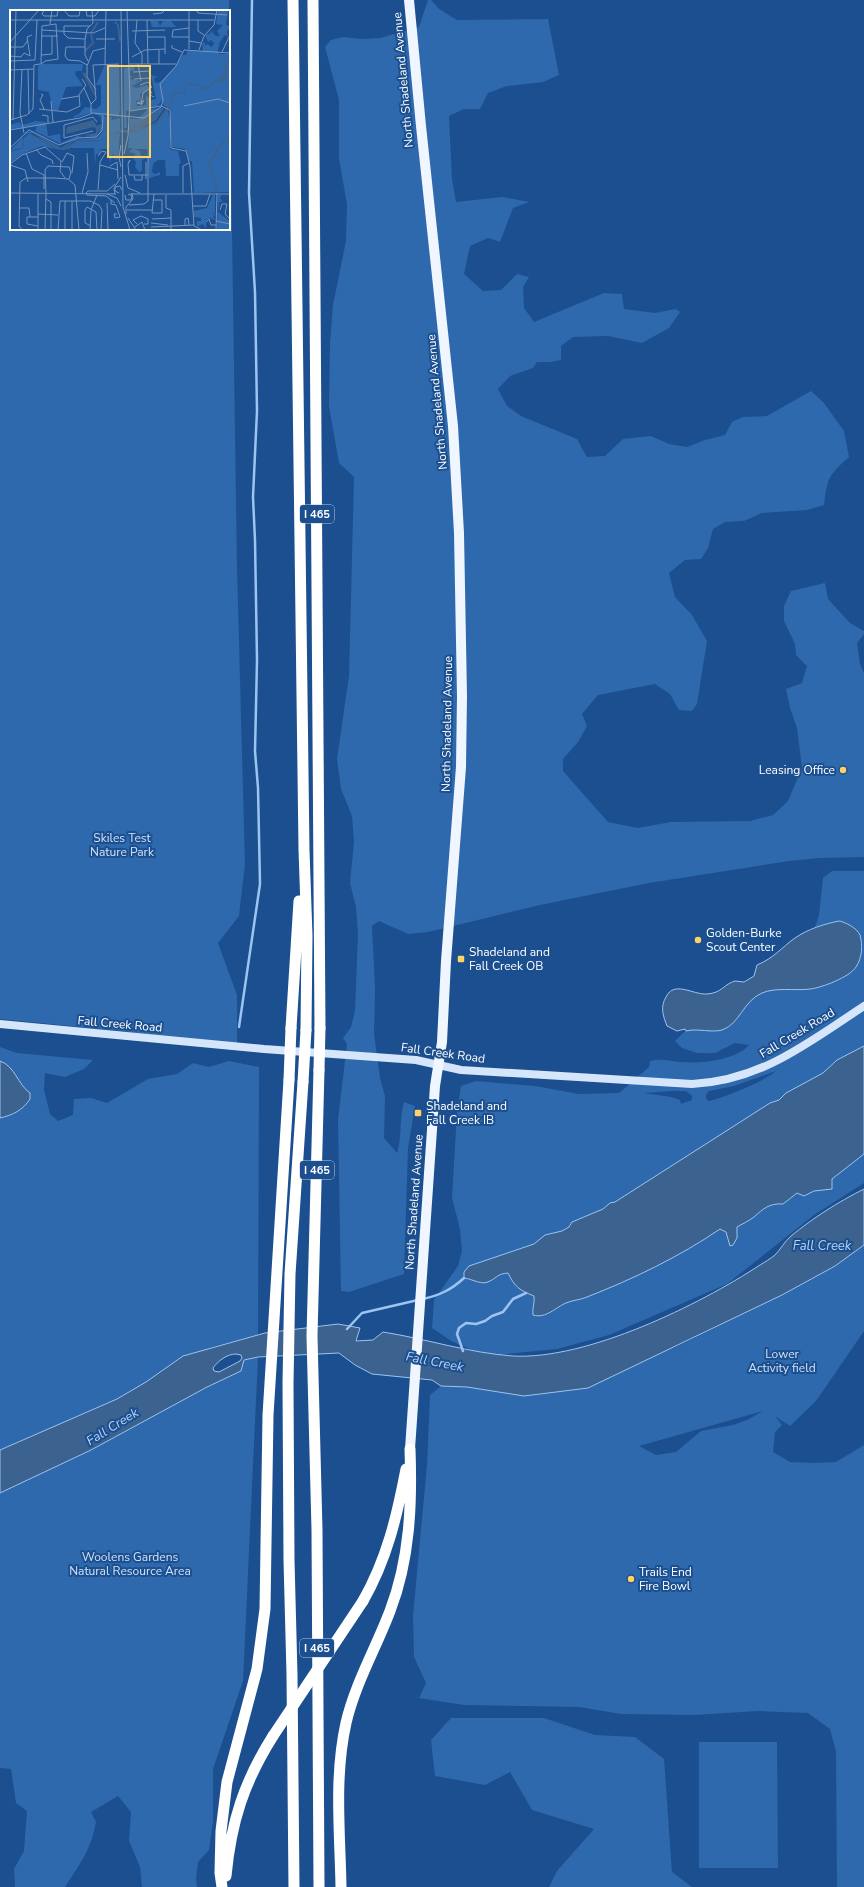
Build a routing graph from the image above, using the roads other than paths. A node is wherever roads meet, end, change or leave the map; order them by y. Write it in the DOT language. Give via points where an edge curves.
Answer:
graph roads {
  1 [pos="293,0"];
  2 [pos="313,0"];
  3 [pos="409,0"];
  4 [pos="304,850"];
  5 [pos="864,1006"];
  6 [pos="0,1024"];
  7 [pos="438,1064"];
  8 [pos="283,1274"];
  9 [pos="410,1449"];
  10 [pos="222,1887"];
  11 [pos="225,1887"];
  12 [pos="294,1887"];
  13 [pos="319,1887"];
  14 [pos="341,1887"];
  1 -- 4 [label="highway, I 465"];
  2 -- 13 [label="highway, I 465, bridge" via="320,1028 313,1270 313,1408 317,1530"];
  3 -- 7 [label="main road, North Shadeland Avenue" via="455,448 459,533 461,767 442,1042"];
  4 -- 8 [label="highway, bridge" via="290,1028 290,1080 279,1226"];
  4 -- 8 [label="highway, I 465, bridge" via="307,936 306,1030"];
  5 -- 7 [label="main road, Fall Creek Road" via="776,1062 750,1074 720,1081 685,1084 530,1075 461,1070"];
  6 -- 7 [label="main road, Fall Creek Road"];
  7 -- 9 [label="main road, North Shadeland Avenue"];
  8 -- 10 [label="highway" via="268,1415 263,1625 254,1681 229,1769 221,1831"];
  8 -- 12 [label="highway, I 465" via="288,1383"];
  9 -- 11 [label="highway, bridge" via="392,1536 364,1601 253,1770 240,1802 229,1845"];
  9 -- 14 [label="highway" via="411,1486 406,1555 396,1595 359,1682 346,1724 338,1792"];
}
